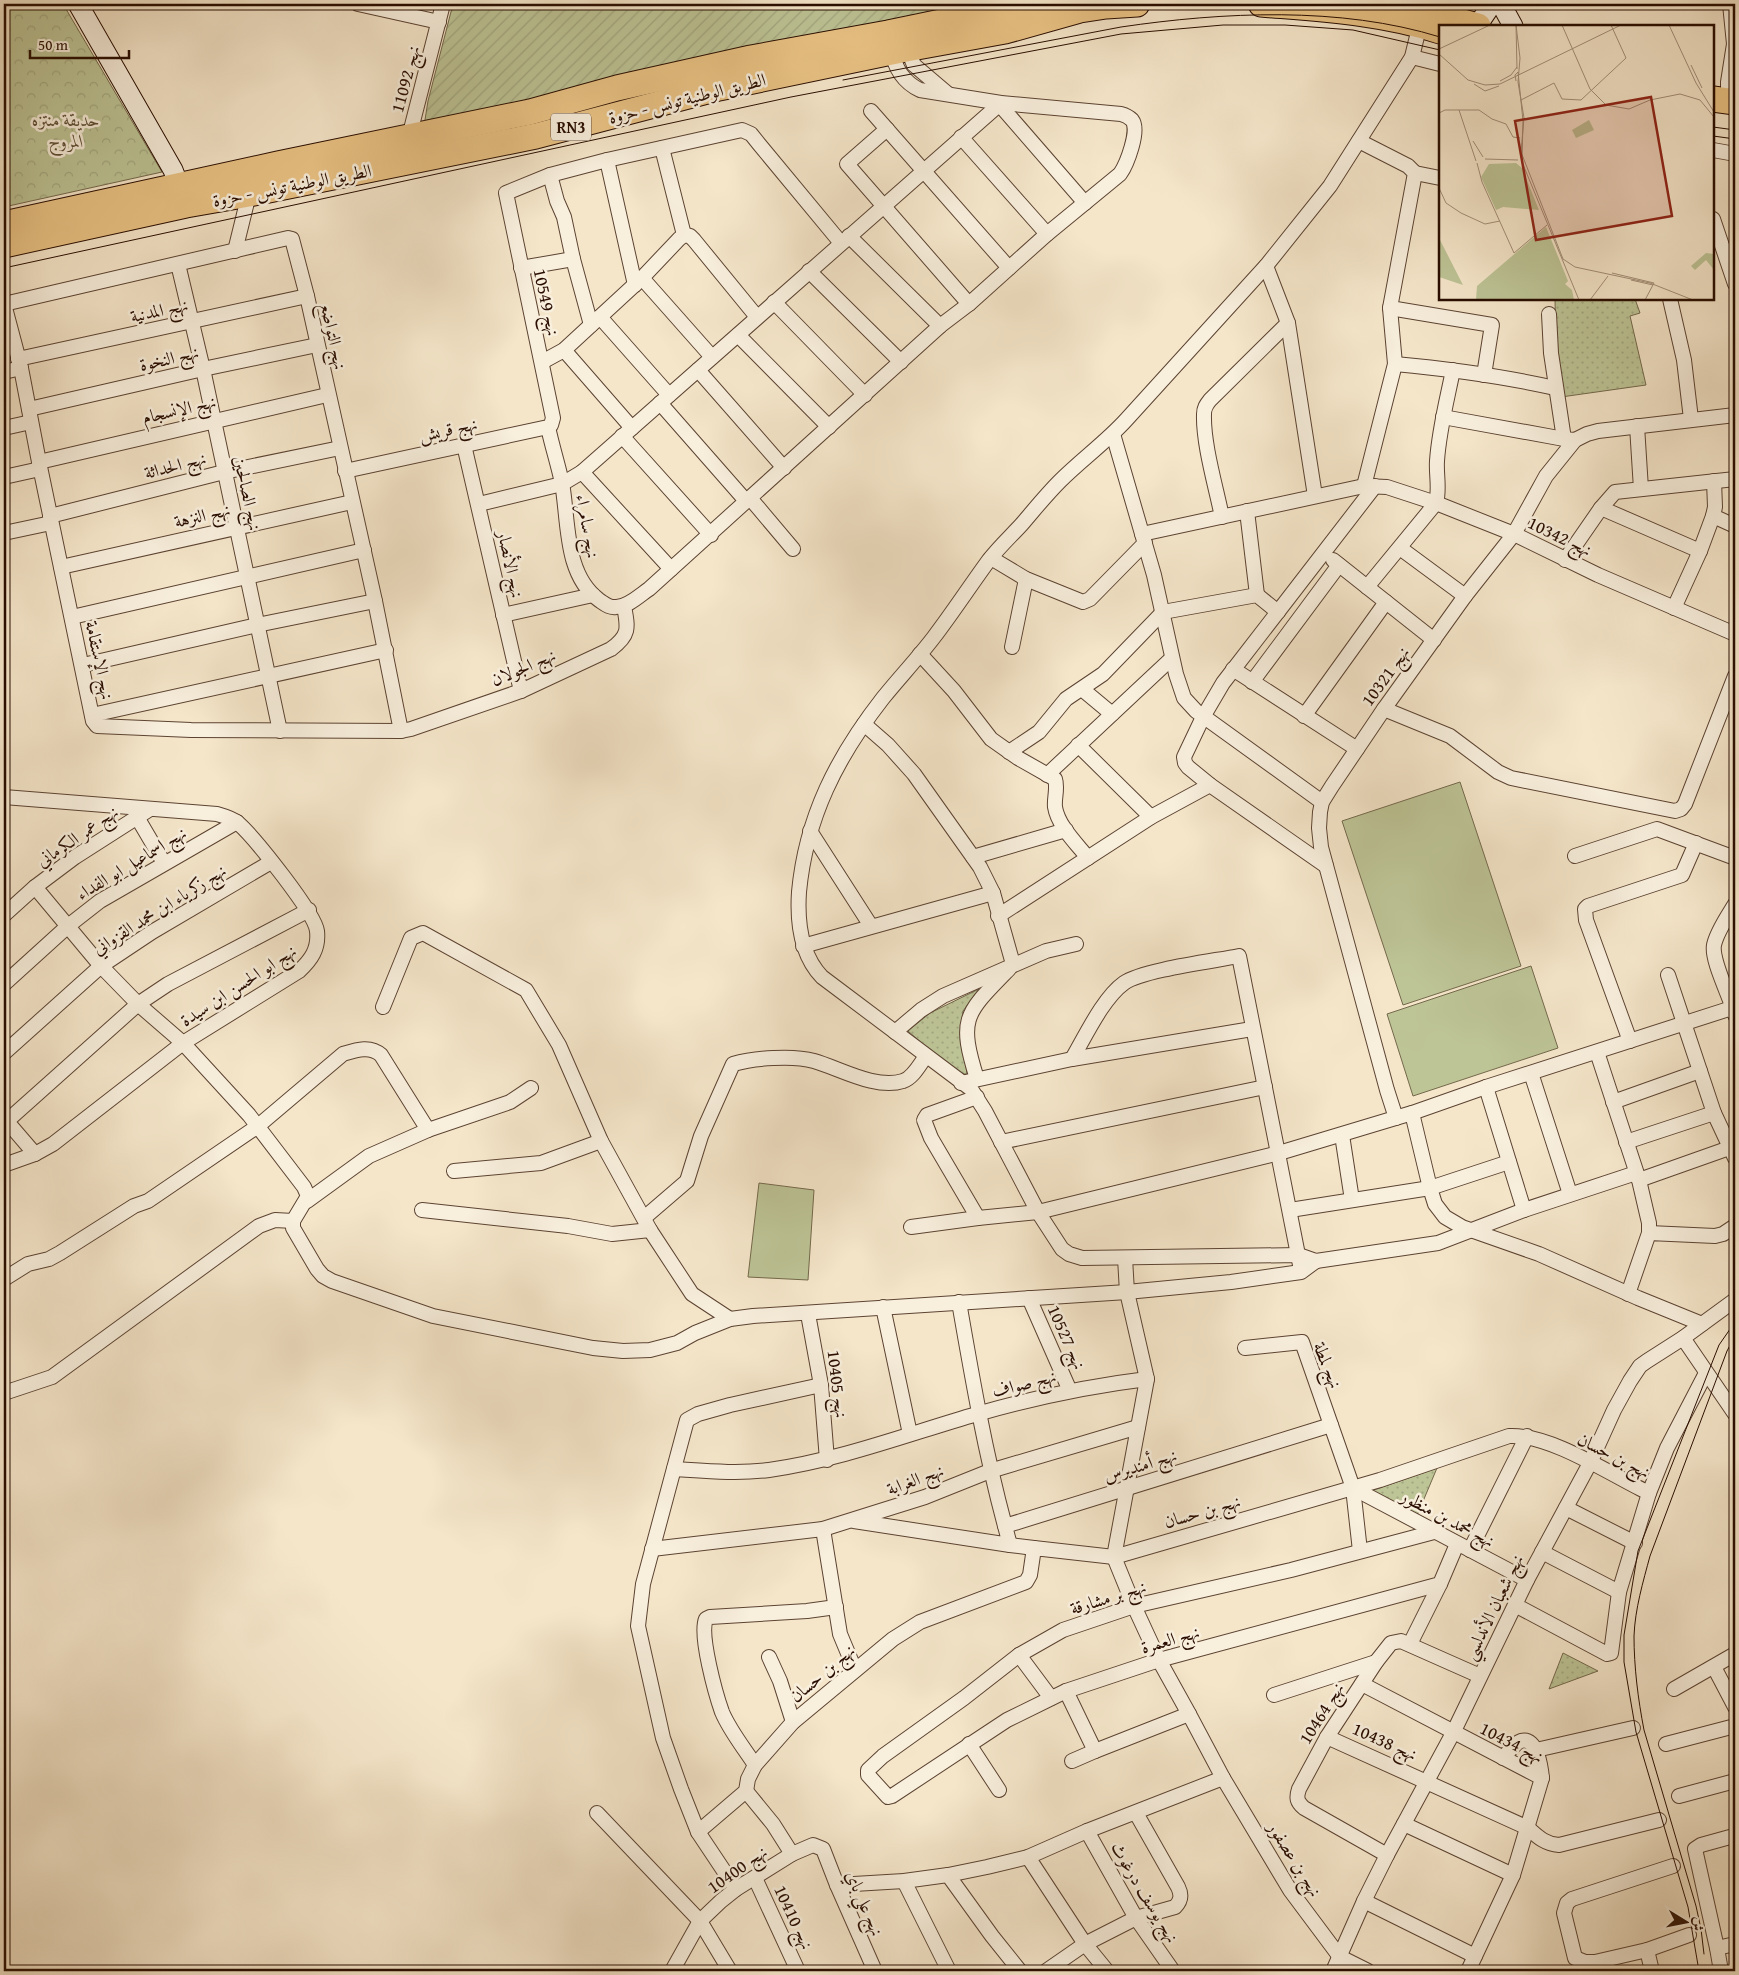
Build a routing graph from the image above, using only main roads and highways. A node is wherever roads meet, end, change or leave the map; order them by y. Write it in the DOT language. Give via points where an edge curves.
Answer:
graph roads {
  1 [pos="1028,4"];
  2 [pos="1136,4"];
  3 [pos="1150,4"];
  4 [pos="1261,4"];
  5 [pos="1391,4"];
  6 [pos="1473,25"];
  7 [pos="1430,27"];
  8 [pos="897,41"];
  9 [pos="183,195"];
  10 [pos="4,224"];
  11 [pos="4,245"];
  1 -- 8 [label="highway, الطريق الوطنية تونس - حزوة / RN3"];
  2 -- 3 [label="highway, RN3"];
  2 -- 8 [label="highway, الطريق الوطنية تونس - حزوة / RN3" via="1080,10 1005,31"];
  4 -- 7 [label="highway" via="1356,12"];
  5 -- 6 [label="highway"];
  8 -- 9 [label="highway, الطريق الوطنية تونس - حزوة / RN3" via="751,58"];
  8 -- 9 [label="highway, الطريق الوطنية تونس - حزوة / RN3" via="536,136 249,194"];
  9 -- 10 [label="highway, الطريق الوطنية تونس - حزوة / RN3"];
  9 -- 11 [label="highway, الطريق الوطنية تونس - حزوة / RN3"];
}
